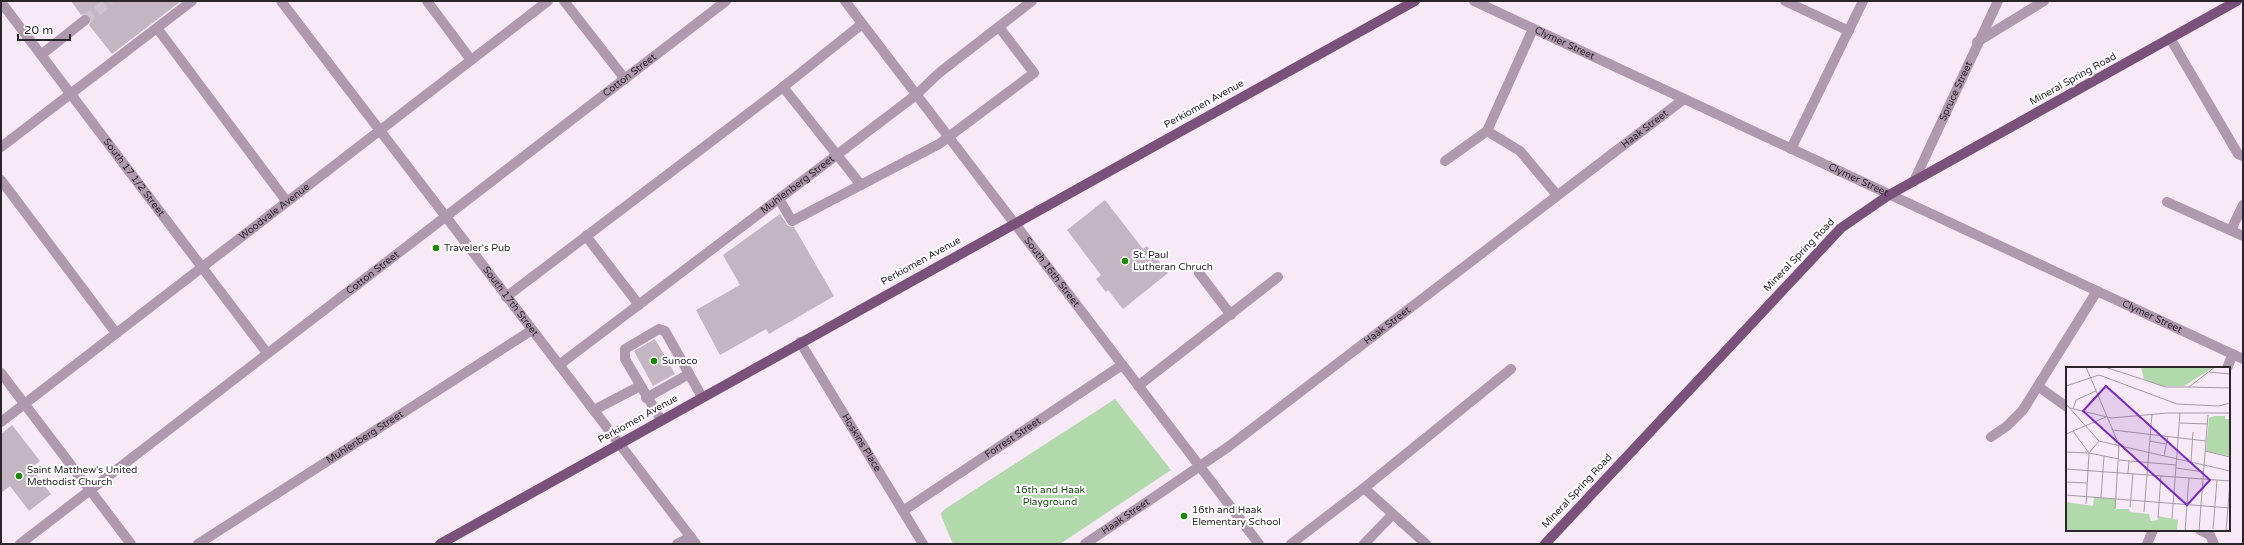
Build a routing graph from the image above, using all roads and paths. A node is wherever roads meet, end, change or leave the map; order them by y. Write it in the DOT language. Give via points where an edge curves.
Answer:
graph roads {
  1 [pos="14,1"];
  2 [pos="192,1"];
  3 [pos="281,1"];
  4 [pos="427,1"];
  5 [pos="548,1"];
  6 [pos="564,1"];
  7 [pos="726,1"];
  8 [pos="845,1"];
  9 [pos="1032,1"];
  10 [pos="1415,1"];
  11 [pos="1474,1"];
  12 [pos="1785,1"];
  13 [pos="1863,1"];
  14 [pos="1998,1"];
  15 [pos="2044,1"];
  16 [pos="2237,1"];
  17 [pos="2,7"];
  18 [pos="85,20"];
  19 [pos="862,24"];
  20 [pos="999,27"];
  21 [pos="157,28"];
  22 [pos="1533,29"];
  23 [pos="1849,31"];
  24 [pos="2170,38"];
  25 [pos="1977,42"];
  26 [pos="42,55"];
  27 [pos="472,60"];
  28 [pos="625,79"];
  29 [pos="783,87"];
  30 [pos="71,94"];
  31 [pos="916,95"];
  32 [pos="1684,99"];
  33 [pos="380,131"];
  34 [pos="1486,131"];
  35 [pos="949,137"];
  36 [pos="1,147"];
  37 [pos="1791,149"];
  38 [pos="837,155"];
  39 [pos="2243,156"];
  40 [pos="1445,161"];
  41 [pos="1,180"];
  42 [pos="1914,181"];
  43 [pos="861,185"];
  44 [pos="1557,195"];
  45 [pos="1889,195"];
  46 [pos="779,199"];
  47 [pos="287,202"];
  48 [pos="2167,202"];
  49 [pos="2243,205"];
  50 [pos="445,217"];
  51 [pos="1014,223"];
  52 [pos="2231,230"];
  53 [pos="586,236"];
  54 [pos="2243,236"];
  55 [pos="202,267"];
  56 [pos="1199,273"];
  57 [pos="1278,277"];
  58 [pos="2097,291"];
  59 [pos="506,297"];
  60 [pos="639,305"];
  61 [pos="1231,315"];
  62 [pos="532,330"];
  63 [pos="116,333"];
  64 [pos="800,342"];
  65 [pos="267,353"];
  66 [pos="2233,354"];
  67 [pos="2243,359"];
  68 [pos="559,365"];
  69 [pos="1122,365"];
  70 [pos="2227,367"];
  71 [pos="1511,369"];
  72 [pos="1,373"];
  73 [pos="689,374"];
  74 [pos="640,386"];
  75 [pos="1138,386"];
  76 [pos="2039,387"];
  77 [pos="702,397"];
  78 [pos="646,398"];
  79 [pos="24,404"];
  80 [pos="2066,406"];
  81 [pos="594,410"];
  82 [pos="661,420"];
  83 [pos="1,422"];
  84 [pos="1990,437"];
  85 [pos="619,444"];
  86 [pos="1200,467"];
  87 [pos="1364,488"];
  88 [pos="89,490"];
  89 [pos="903,511"];
  90 [pos="1392,515"];
  91 [pos="2153,531"];
  92 [pos="2202,531"];
  93 [pos="694,540"];
  94 [pos="20,544"];
  95 [pos="131,544"];
  96 [pos="198,544"];
  97 [pos="440,544"];
  98 [pos="677,544"];
  99 [pos="923,544"];
  100 [pos="1085,544"];
  101 [pos="1259,544"];
  102 [pos="1291,544"];
  103 [pos="1364,544"];
  104 [pos="1426,544"];
  105 [pos="1545,544"];
  106 [pos="2147,544"];
  107 [pos="2214,544"];
  1 -- 17 [label="street"];
  2 -- 21 [label="street"];
  3 -- 33 [label="street, South 17th Street"];
  4 -- 27 [label="street"];
  5 -- 27 [label="street, Woodvale Avenue"];
  6 -- 28 [label="street"];
  7 -- 28 [label="street, Cotton Street"];
  8 -- 19 [label="street, South 16th Street"];
  9 -- 20 [label="street, Muhlenberg Street"];
  10 -- 51 [label="main road, Perkiomen Avenue"];
  11 -- 22 [label="street, Clymer Street"];
  12 -- 23 [label="street"];
  13 -- 23 [label="street"];
  14 -- 25 [label="street, Spruce Street"];
  15 -- 25 [label="street"];
  16 -- 24 [label="main road, Mineral Spring Road"];
  17 -- 26 [label="street, South 17 1/2 Street"];
  18 -- 26 [label="street"];
  19 -- 29 [label="street"];
  19 -- 31 [label="street, South 16th Street"];
  20 -- 31 [label="street, Muhlenberg Street" via="939,73"];
  20 -- 35 [label="street" via="1034,73"];
  21 -- 30 [label="street"];
  21 -- 47 [label="street"];
  22 -- 32 [label="street, Clymer Street"];
  22 -- 34 [label="street"];
  23 -- 37 [label="street"];
  24 -- 39 [label="street" via="2238,154"];
  24 -- 42 [label="main road, Mineral Spring Road"];
  25 -- 42 [label="street, Spruce Street"];
  26 -- 30 [label="street, South 17 1/2 Street"];
  27 -- 33 [label="street, Woodvale Avenue"];
  28 -- 50 [label="street, Cotton Street"];
  29 -- 38 [label="street"];
  29 -- 53 [label="street"];
  30 -- 36 [label="street"];
  30 -- 55 [label="street, South 17 1/2 Street"];
  31 -- 35 [label="street, South 16th Street"];
  31 -- 38 [label="street, Muhlenberg Street"];
  32 -- 37 [label="street, Clymer Street"];
  32 -- 44 [label="street, Haak Street"];
  33 -- 47 [label="street, Woodvale Avenue"];
  33 -- 50 [label="street, South 17th Street"];
  34 -- 40 [label="street"];
  34 -- 44 [label="street" via="1520,151"];
  35 -- 43 [label="street"];
  35 -- 51 [label="street, South 16th Street"];
  37 -- 45 [label="street, Clymer Street"];
  38 -- 43 [label="street"];
  38 -- 46 [label="street, Muhlenberg Street"];
  41 -- 63 [label="street"];
  42 -- 45 [label="main road, Mineral Spring Road"];
  43 -- 46 [label="street" via="792,221"];
  44 -- 86 [label="street, Haak Street"];
  45 -- 58 [label="street, Clymer Street"];
  45 -- 105 [label="main road, Mineral Spring Road" via="1825,242"];
  46 -- 60 [label="street, Muhlenberg Street"];
  47 -- 55 [label="street, Woodvale Avenue"];
  48 -- 52 [label="street"];
  49 -- 52 [label="street"];
  50 -- 59 [label="street, South 17th Street"];
  50 -- 65 [label="street, Cotton Street"];
  51 -- 64 [label="main road, Perkiomen Avenue"];
  51 -- 69 [label="street, South 16th Street"];
  52 -- 54 [label="street"];
  53 -- 59 [label="street"];
  53 -- 60 [label="street"];
  55 -- 63 [label="street, Woodvale Avenue"];
  55 -- 65 [label="street, South 17 1/2 Street"];
  56 -- 61 [label="street"];
  57 -- 61 [label="street"];
  58 -- 66 [label="street, Clymer Street"];
  58 -- 76 [label="street"];
  59 -- 62 [label="street, South 17th Street"];
  60 -- 68 [label="street, Muhlenberg Street"];
  61 -- 75 [label="street"];
  62 -- 68 [label="street, South 17th Street"];
  62 -- 96 [label="street, Muhlenberg Street"];
  63 -- 79 [label="street, Woodvale Avenue"];
  64 -- 77 [label="main road, Perkiomen Avenue"];
  64 -- 89 [label="street, Hoskins Place"];
  65 -- 88 [label="street, Cotton Street"];
  66 -- 67 [label="street, Clymer Street"];
  66 -- 70 [label="street"];
  68 -- 81 [label="street, South 17th Street"];
  69 -- 75 [label="street, South 16th Street"];
  69 -- 89 [label="street, Forrest Street"];
  71 -- 87 [label="street"];
  72 -- 79 [label="street"];
  73 -- 74 [label="street" via="665,331 659,328 625,349 625,359"];
  73 -- 77 [label="street"];
  73 -- 78 [label="street"];
  74 -- 78 [label="street"];
  74 -- 81 [label="street"];
  75 -- 86 [label="street, South 16th Street"];
  76 -- 80 [label="street"];
  76 -- 84 [label="street" via="2023,410 2007,426"];
  77 -- 82 [label="main road, Perkiomen Avenue"];
  78 -- 82 [label="street"];
  79 -- 83 [label="street, Woodvale Avenue"];
  79 -- 88 [label="street"];
  81 -- 85 [label="street, South 17th Street"];
  82 -- 85 [label="main road, Perkiomen Avenue"];
  85 -- 93 [label="street, South 17th Street"];
  85 -- 97 [label="main road, Perkiomen Avenue"];
  86 -- 100 [label="street, Haak Street"];
  86 -- 101 [label="street, South 16th Street"];
  87 -- 90 [label="street"];
  87 -- 102 [label="street"];
  88 -- 94 [label="street, Cotton Street"];
  88 -- 95 [label="street"];
  89 -- 99 [label="street, Hoskins Place"];
  90 -- 103 [label="street"];
  90 -- 104 [label="street"];
  91 -- 106 [label="street"];
  92 -- 107 [label="street" via="2210,536"];
  93 -- 98 [label="street"];
}
